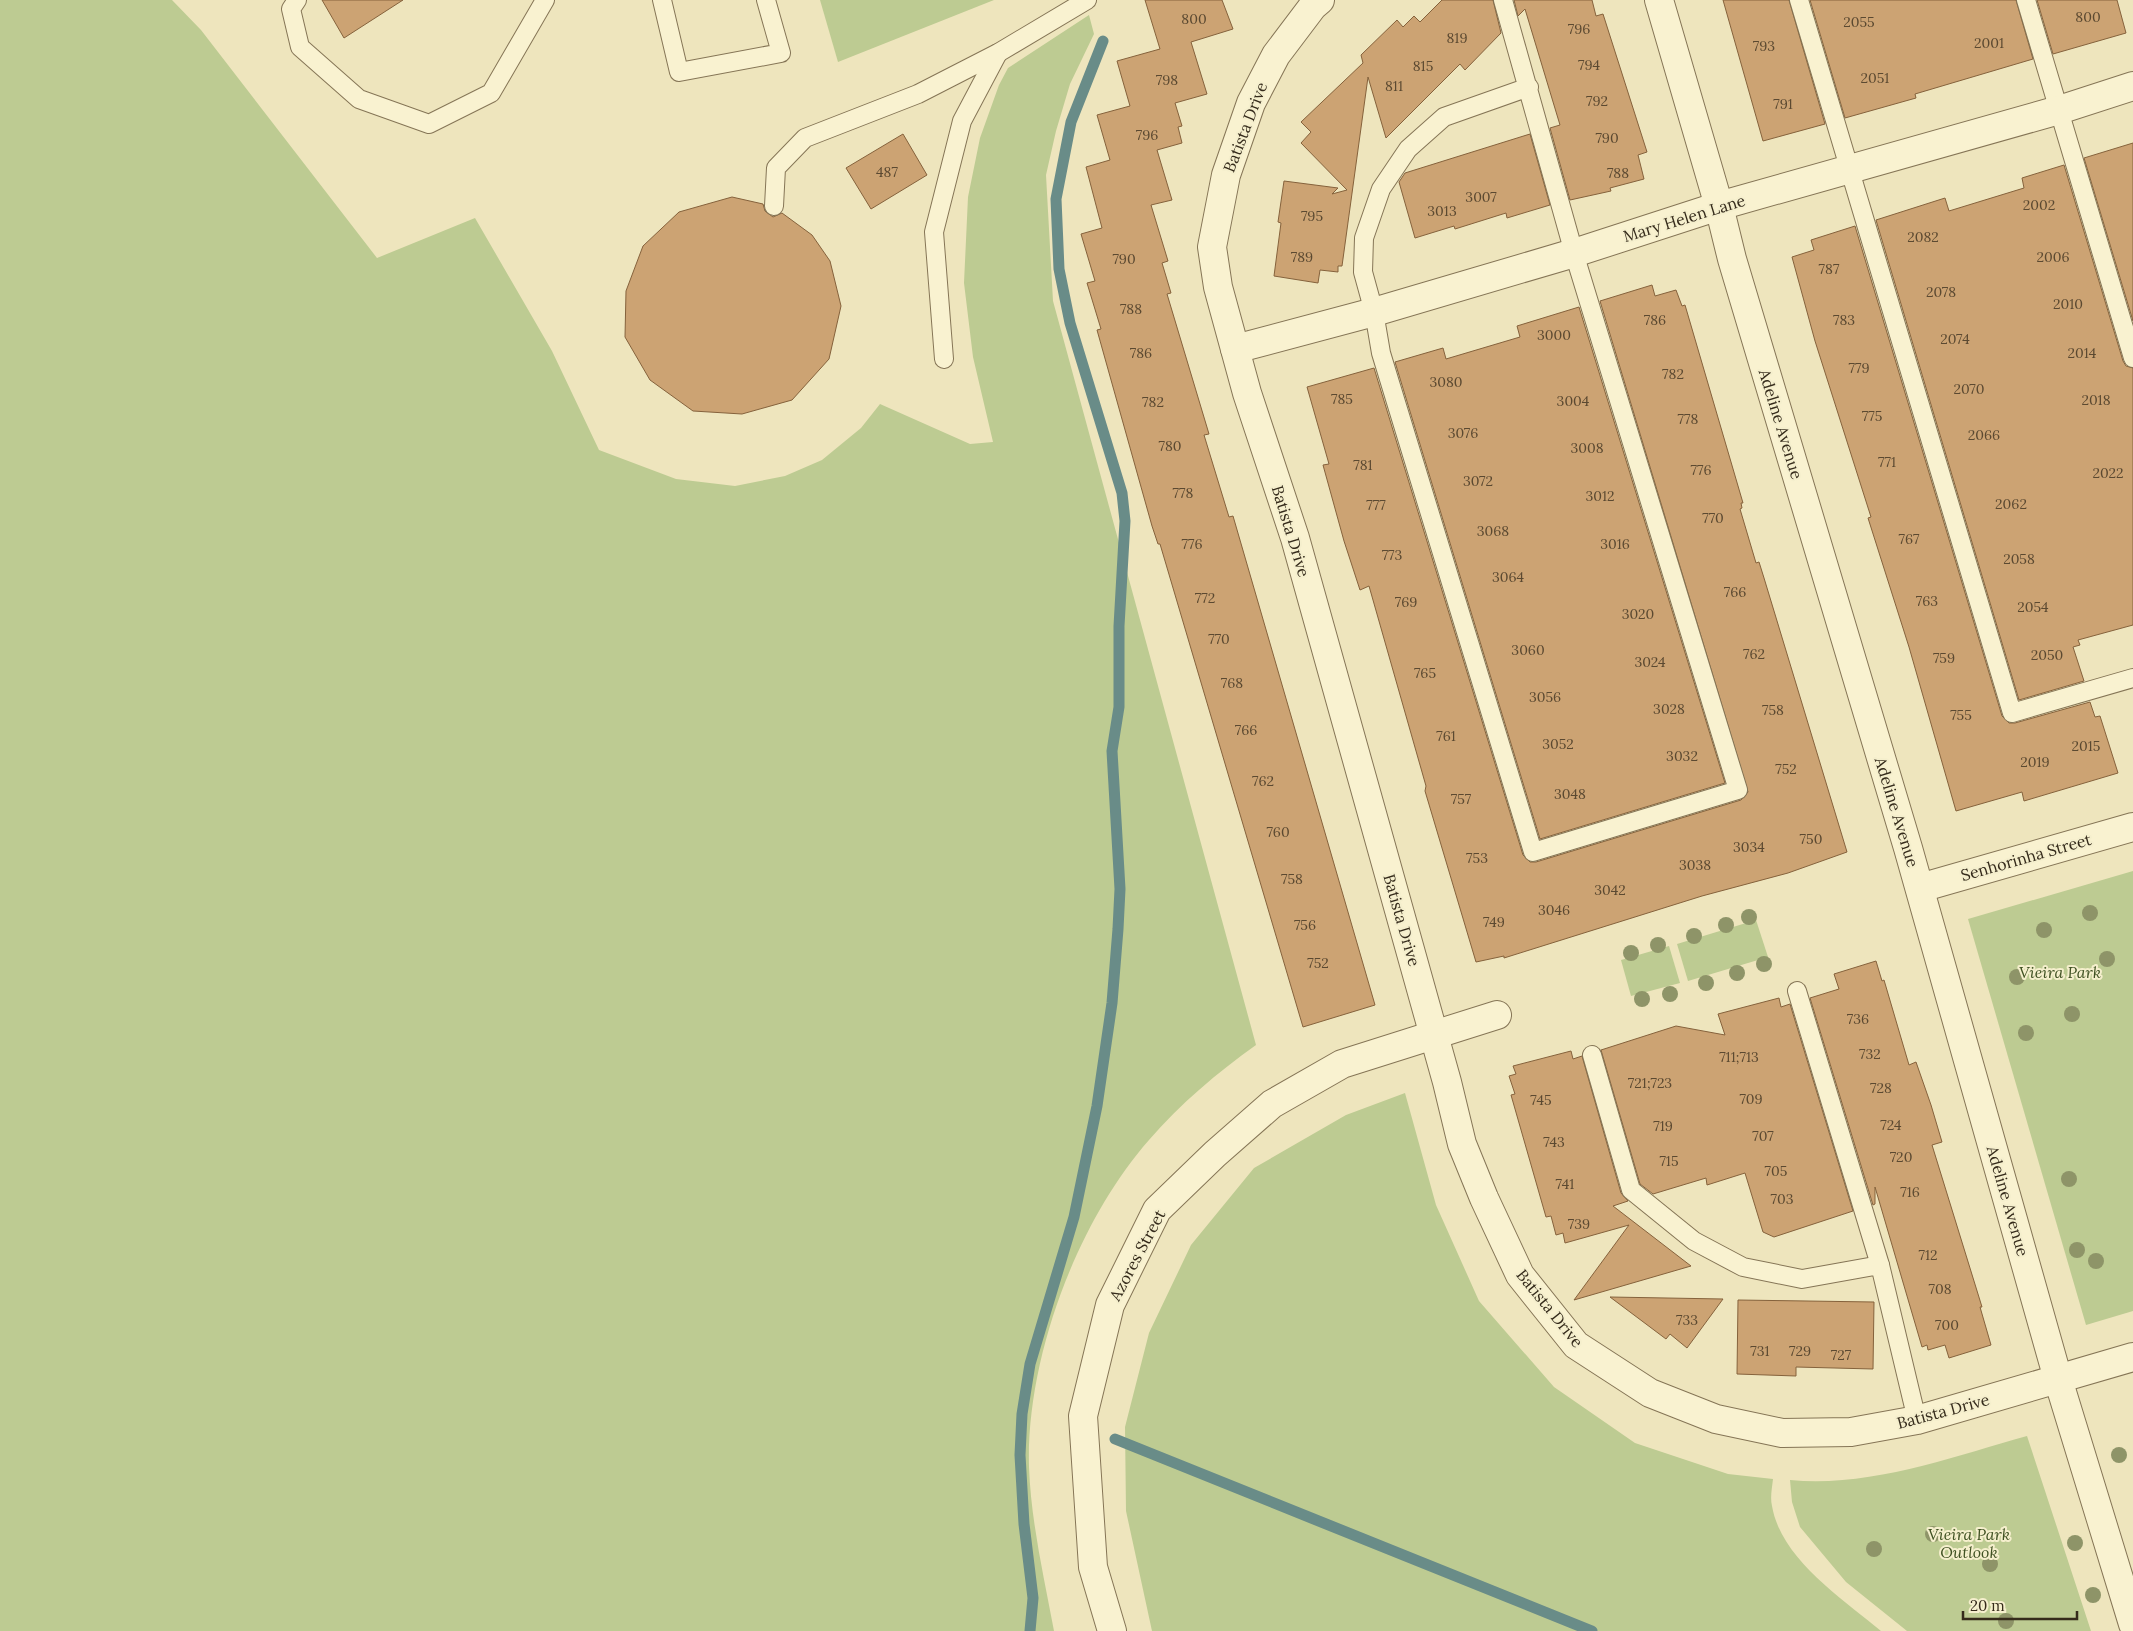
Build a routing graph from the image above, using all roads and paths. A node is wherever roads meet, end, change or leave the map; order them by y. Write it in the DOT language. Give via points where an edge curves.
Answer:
graph roads {
  1 [pos="297,0"];
  2 [pos="545,0"];
  3 [pos="662,0"];
  4 [pos="766,0"];
  5 [pos="1087,0"];
  6 [pos="1320,0"];
  7 [pos="1503,0"];
  8 [pos="1659,0"];
  9 [pos="1800,0"];
  10 [pos="2026,0"];
  11 [pos="998,53"];
  12 [pos="2133,86"];
  13 [pos="1529,87"];
  14 [pos="2059,110"];
  15 [pos="1851,169"];
  16 [pos="774,206"];
  17 [pos="1719,206"];
  18 [pos="1574,253"];
  19 [pos="1374,312"];
  20 [pos="1235,349"];
  21 [pos="2133,358"];
  22 [pos="944,359"];
  23 [pos="2133,678"];
  24 [pos="2133,827"];
  25 [pos="1920,888"];
  26 [pos="1797,991"];
  27 [pos="1497,1015"];
  28 [pos="1433,1034"];
  29 [pos="1592,1056"];
  30 [pos="1880,1265"];
  31 [pos="2133,1357"];
  32 [pos="2058,1380"];
  33 [pos="1917,1420"];
  34 [pos="2133,1624"];
  35 [pos="1112,1631"];
  1 -- 2 [label="lane" via="291,9 300,47 359,99 429,124 490,93"];
  3 -- 4 [label="lane" via="679,72 781,53"];
  5 -- 11 [label="lane"];
  6 -- 20 [label="street, Batista Drive" via="1276,56 1251,103 1226,175 1212,247 1218,287"];
  7 -- 13 [label="lane"];
  8 -- 17 [label="street, Adeline Avenue"];
  9 -- 15 [label="lane"];
  10 -- 14 [label="lane"];
  11 -- 16 [label="lane" via="918,94 805,138 776,168"];
  11 -- 22 [label="lane" via="962,121 934,232"];
  12 -- 14 [label="street, Mary Helen Lane"];
  13 -- 18 [label="lane"];
  13 -- 19 [label="lane" via="1444,116 1408,149 1381,189 1364,238 1363,272"];
  14 -- 15 [label="street, Mary Helen Lane"];
  14 -- 21 [label="lane"];
  15 -- 17 [label="street, Mary Helen Lane"];
  15 -- 23 [label="lane" via="2012,713"];
  17 -- 18 [label="street, Mary Helen Lane"];
  17 -- 25 [label="street, Adeline Avenue" via="1732,259"];
  18 -- 19 [label="street, Mary Helen Lane"];
  18 -- 19 [label="lane" via="1738,790 1533,852 1381,353"];
  19 -- 20 [label="street, Mary Helen Lane"];
  20 -- 28 [label="street, Batista Drive" via="1295,538"];
  24 -- 25 [label="street, Senhorinha Street"];
  25 -- 32 [label="street, Adeline Avenue"];
  26 -- 30 [label="lane"];
  27 -- 28 [label="street, Azores Street"];
  28 -- 33 [label="street, Batista Drive" via="1462,1144 1484,1198 1520,1275 1576,1345 1650,1393 1716,1419 1782,1433 1851,1432"];
  28 -- 35 [label="street, Azores Street" via="1342,1064 1272,1104 1158,1210 1110,1305 1083,1416 1093,1567"];
  29 -- 30 [label="lane" via="1631,1190 1694,1241 1743,1267 1802,1279"];
  30 -- 33 [label="lane"];
  31 -- 32 [label="street, Batista Drive"];
  32 -- 33 [label="street, Batista Drive"];
  32 -- 34 [label="street, Adeline Avenue"];
}
